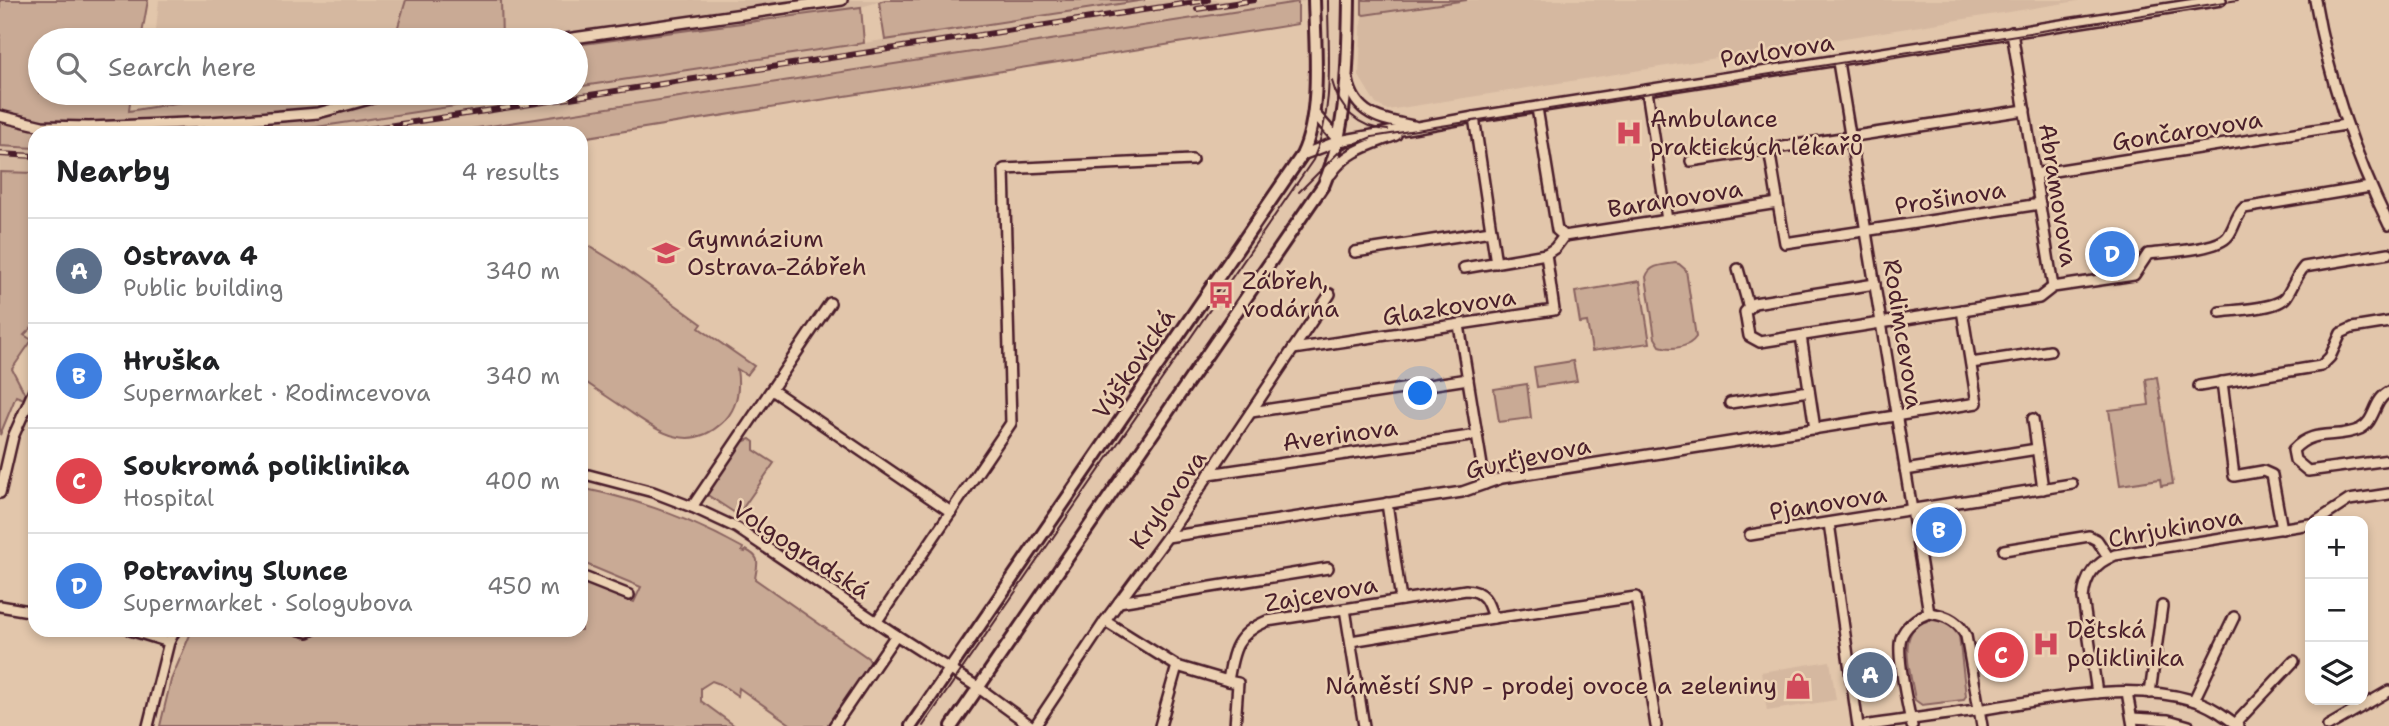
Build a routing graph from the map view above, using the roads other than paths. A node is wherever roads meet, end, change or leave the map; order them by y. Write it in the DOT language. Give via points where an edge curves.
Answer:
graph roads {
  1 [pos="842,0"];
  2 [pos="1314,0"];
  3 [pos="1349,0"];
  4 [pos="2221,0"];
  5 [pos="2315,0"];
  6 [pos="2176,3"];
  7 [pos="2012,33"];
  8 [pos="588,36"];
  9 [pos="1838,62"];
  10 [pos="1346,72"];
  11 [pos="1647,91"];
  12 [pos="347,105"];
  13 [pos="1537,108"];
  14 [pos="2025,110"];
  15 [pos="1314,113"];
  16 [pos="0,116"];
  17 [pos="1474,117"];
  18 [pos="2345,125"];
  19 [pos="42,126"];
  20 [pos="113,126"];
  21 [pos="1419,127"];
  22 [pos="1851,136"];
  23 [pos="1339,141"];
  24 [pos="1769,149"];
  25 [pos="1302,155"];
  26 [pos="1192,160"];
  27 [pos="1691,161"];
  28 [pos="2035,174"];
  29 [pos="1324,184"];
  30 [pos="2370,187"];
  31 [pos="1777,203"];
  32 [pos="2040,204"];
  33 [pos="1667,220"];
  34 [pos="2389,225"];
  35 [pos="1867,230"];
  36 [pos="1491,231"];
  37 [pos="1564,236"];
  38 [pos="1355,252"];
  39 [pos="2389,253"];
  40 [pos="1546,254"];
  41 [pos="1496,263"];
  42 [pos="1464,268"];
  43 [pos="1738,269"];
  44 [pos="1875,284"];
  45 [pos="2053,287"];
  46 [pos="1330,294"];
  47 [pos="830,303"];
  48 [pos="1749,308"];
  49 [pos="1962,310"];
  50 [pos="2220,312"];
  51 [pos="2389,321"];
  52 [pos="1881,324"];
  53 [pos="1459,325"];
  54 [pos="1801,336"];
  55 [pos="1293,349"];
  56 [pos="2050,351"];
  57 [pos="1971,363"];
  58 [pos="1468,379"];
  59 [pos="2222,383"];
  60 [pos="2199,386"];
  61 [pos="772,390"];
  62 [pos="1809,391"];
  63 [pos="2389,392"];
  64 [pos="1730,403"];
  65 [pos="28,404"];
  66 [pos="1251,412"];
  67 [pos="1896,417"];
  68 [pos="2033,419"];
  69 [pos="1815,429"];
  70 [pos="1477,435"];
  71 [pos="2037,449"];
  72 [pos="2389,460"];
  73 [pos="1905,470"];
  74 [pos="1209,474"];
  75 [pos="588,475"];
  76 [pos="1485,484"];
  77 [pos="2072,484"];
  78 [pos="2043,489"];
  79 [pos="0,493"];
  80 [pos="2389,494"];
  81 [pos="1387,503"];
  82 [pos="692,507"];
  83 [pos="1912,510"];
  84 [pos="951,512"];
  85 [pos="2325,516"];
  86 [pos="1829,523"];
  87 [pos="2305,525"];
  88 [pos="2282,529"];
  89 [pos="1749,535"];
  90 [pos="1167,537"];
  91 [pos="2004,550"];
  92 [pos="2109,558"];
  93 [pos="1328,568"];
  94 [pos="588,579"];
  95 [pos="629,595"];
  96 [pos="1401,600"];
  97 [pos="1119,602"];
  98 [pos="0,606"];
  99 [pos="2162,606"];
  100 [pos="1345,608"];
  101 [pos="28,611"];
  102 [pos="1929,613"];
  103 [pos="2234,617"];
  104 [pos="1493,618"];
  105 [pos="877,621"];
  106 [pos="1105,621"];
  107 [pos="896,635"];
  108 [pos="153,637"];
  109 [pos="172,637"];
  110 [pos="1350,640"];
  111 [pos="169,642"];
  112 [pos="2294,661"];
  113 [pos="1177,666"];
  114 [pos="951,669"];
  115 [pos="1233,682"];
  116 [pos="979,688"];
  117 [pos="2389,691"];
  118 [pos="2127,692"];
  119 [pos="2150,693"];
  120 [pos="2097,694"];
  121 [pos="2194,700"];
  122 [pos="1979,710"];
  123 [pos="2132,722"];
  124 [pos="1911,723"];
  125 [pos="2237,725"];
  126 [pos="148,726"];
  127 [pos="834,726"];
  128 [pos="911,726"];
  129 [pos="952,726"];
  130 [pos="1033,726"];
  131 [pos="1160,726"];
  132 [pos="1235,726"];
  133 [pos="1364,726"];
  134 [pos="1656,726"];
  135 [pos="1857,726"];
  136 [pos="1864,726"];
  137 [pos="1982,726"];
  138 [pos="2189,726"];
  139 [pos="2328,726"];
  1 -- 8 [label="street"];
  2 -- 15 [label="street, Výškovická"];
  3 -- 10 [label="street"];
  4 -- 6 [label="street, Pavlovova"];
  5 -- 18 [label="street"];
  6 -- 7 [label="street, Pavlovova"];
  7 -- 9 [label="street, Pavlovova"];
  7 -- 14 [label="street, Abramovova"];
  9 -- 11 [label="street, Pavlovova"];
  9 -- 22 [label="street, Rodimcevova"];
  10 -- 21 [label="street" via="1350,89 1370,115"];
  10 -- 23 [label="street"];
  11 -- 13 [label="street, Pavlovova"];
  11 -- 33 [label="street"];
  12 -- 20 [label="street" via="318,113"];
  13 -- 17 [label="street, Pavlovova"];
  13 -- 37 [label="street" via="1557,230"];
  14 -- 22 [label="street, Abramovova"];
  14 -- 28 [label="street, Abramovova"];
  15 -- 23 [label="street"];
  15 -- 25 [label="street, Výškovická"];
  16 -- 19 [label="street"];
  17 -- 21 [label="street, Pavlovova"];
  17 -- 36 [label="street"];
  18 -- 28 [label="street, Gončarovova"];
  18 -- 30 [label="street"];
  21 -- 23 [label="street, Pavlovova"];
  21 -- 29 [label="street" via="1350,154"];
  22 -- 24 [label="street, Baranovova"];
  22 -- 35 [label="street, Rodimcevova"];
  23 -- 25 [label="street, Pavlovova"];
  23 -- 29 [label="street"];
  24 -- 27 [label="street, Baranovova"];
  24 -- 31 [label="street"];
  25 -- 114 [label="street, Výškovická"];
  26 -- 84 [label="street" via="1004,169 1011,423"];
  28 -- 32 [label="street, Abramovova"];
  29 -- 116 [label="street"];
  30 -- 34 [label="street"];
  30 -- 45 [label="street" via="2244,208 2218,244 2148,254 2134,275"];
  31 -- 33 [label="street, Baranovova"];
  31 -- 35 [label="street, Baranovova" via="1786,243"];
  32 -- 35 [label="street, Prošinova"];
  32 -- 45 [label="street, Abramovova"];
  33 -- 37 [label="street, Baranovova"];
  35 -- 44 [label="street, Rodimcevova"];
  36 -- 38 [label="street"];
  36 -- 41 [label="street"];
  37 -- 40 [label="street"];
  39 -- 50 [label="street" via="2304,267 2285,298 2275,304"];
  40 -- 41 [label="street"];
  40 -- 53 [label="street, Glazkovova" via="1554,310"];
  41 -- 42 [label="street"];
  43 -- 48 [label="street"];
  44 -- 48 [label="street" via="1754,303"];
  44 -- 52 [label="street, Rodimcevova"];
  45 -- 49 [label="street" via="2039,298"];
  46 -- 55 [label="street, Krylovova"];
  47 -- 61 [label="street"];
  48 -- 54 [label="street" via="1745,312 1749,336 1760,342"];
  49 -- 52 [label="street"];
  49 -- 57 [label="street"];
  51 -- 59 [label="street" via="2341,333 2321,366"];
  52 -- 54 [label="street"];
  52 -- 67 [label="street, Rodimcevova"];
  53 -- 55 [label="street, Glazkovova"];
  53 -- 58 [label="street"];
  54 -- 62 [label="street"];
  55 -- 66 [label="street, Krylovova"];
  56 -- 57 [label="street"];
  57 -- 67 [label="street, Gurťjevova" via="1977,403"];
  58 -- 66 [label="street"];
  58 -- 70 [label="street"];
  59 -- 60 [label="street"];
  59 -- 88 [label="street" via="2234,476 2263,471 2272,475"];
  61 -- 82 [label="street"];
  61 -- 84 [label="street"];
  62 -- 64 [label="street"];
  62 -- 69 [label="street"];
  63 -- 72 [label="street" via="2381,396 2368,424 2309,437 2293,450 2295,460 2308,471"];
  65 -- 79 [label="street" via="13,437"];
  66 -- 74 [label="street, Krylovova"];
  67 -- 69 [label="street, Gurťjevova"];
  67 -- 73 [label="street, Rodimcevova"];
  68 -- 71 [label="street"];
  69 -- 76 [label="street, Gurťjevova"];
  70 -- 74 [label="street, Averinova"];
  70 -- 76 [label="street"];
  71 -- 73 [label="street"];
  71 -- 78 [label="street"];
  73 -- 83 [label="street, Rodimcevova"];
  74 -- 90 [label="street, Krylovova"];
  75 -- 82 [label="street, Volgogradská"];
  76 -- 81 [label="street, Gurťjevova"];
  77 -- 78 [label="street, Pjanovova"];
  78 -- 83 [label="street, Pjanovova"];
  80 -- 85 [label="street" via="2349,500"];
  81 -- 90 [label="street, Gurťjevova"];
  81 -- 96 [label="street"];
  82 -- 105 [label="street, Volgogradská" via="737,528"];
  83 -- 86 [label="street, Pjanovova"];
  83 -- 102 [label="street, Rodimcevova"];
  84 -- 105 [label="street"];
  86 -- 89 [label="street, Pjanovova"];
  86 -- 135 [label="street"];
  87 -- 88 [label="street, Chrjukinova"];
  88 -- 92 [label="street, Chrjukinova"];
  90 -- 97 [label="street, Krylovova"];
  91 -- 92 [label="street" via="2089,536"];
  92 -- 120 [label="street, Chrjukinova" via="2091,572 2084,586"];
  93 -- 97 [label="street"];
  94 -- 95 [label="street"];
  96 -- 100 [label="street, Zajcevova"];
  96 -- 104 [label="street, Zajcevova" via="1476,590 1486,598"];
  97 -- 106 [label="street, Krylovova"];
  98 -- 101 [label="street"];
  99 -- 119 [label="street"];
  100 -- 110 [label="street"];
  100 -- 115 [label="street, Zajcevova" via="1252,627 1233,654"];
  102 -- 122 [label="street" via="1950,618 1963,630"];
  102 -- 124 [label="street" via="1906,629 1900,643"];
  103 -- 121 [label="street"];
  104 -- 110 [label="street, Zajcevova"];
  104 -- 134 [label="street, Zajcevova" via="1636,597"];
  105 -- 107 [label="street, Volgogradská"];
  106 -- 113 [label="street"];
  106 -- 130 [label="street, Krylovova"];
  107 -- 114 [label="street, Volgogradská"];
  107 -- 127 [label="street"];
  108 -- 111 [label="street"];
  109 -- 111 [label="street"];
  110 -- 133 [label="street"];
  111 -- 126 [label="street"];
  112 -- 125 [label="street"];
  113 -- 115 [label="street"];
  113 -- 131 [label="street"];
  114 -- 116 [label="street, Volgogradská"];
  114 -- 128 [label="street, Výškovická"];
  115 -- 132 [label="street, Zajcevova"];
  116 -- 129 [label="street"];
  116 -- 130 [label="street, Volgogradská"];
  117 -- 139 [label="street"];
  118 -- 119 [label="street"];
  118 -- 120 [label="street"];
  118 -- 123 [label="street"];
  119 -- 121 [label="street"];
  120 -- 122 [label="street"];
  121 -- 125 [label="street"];
  122 -- 124 [label="street"];
  122 -- 137 [label="street"];
  123 -- 138 [label="street" via="2168,720"];
  124 -- 136 [label="street"];
}
